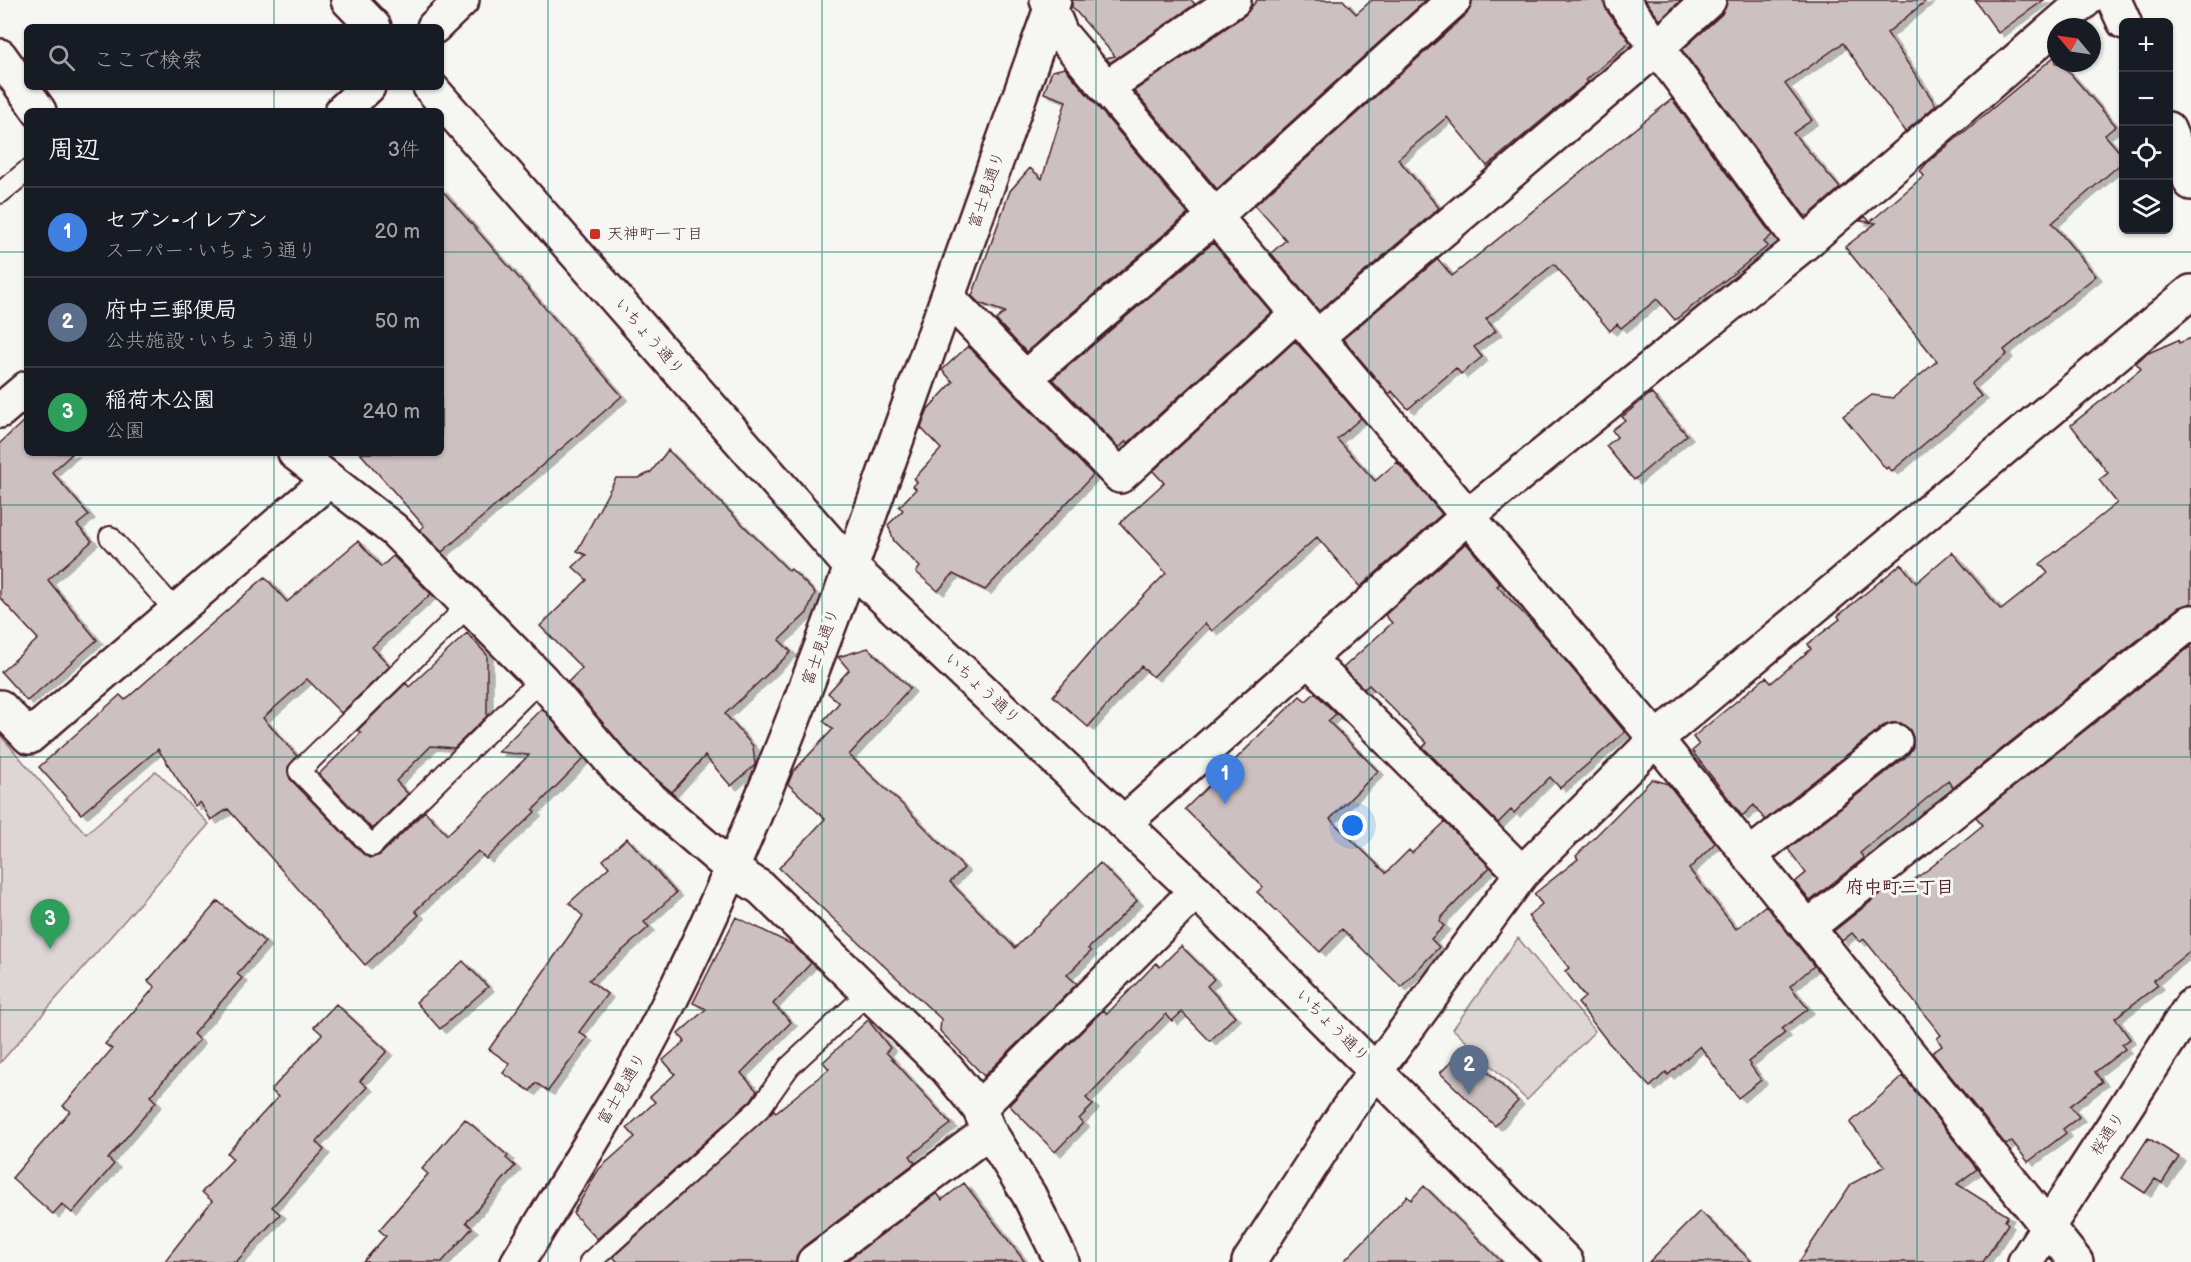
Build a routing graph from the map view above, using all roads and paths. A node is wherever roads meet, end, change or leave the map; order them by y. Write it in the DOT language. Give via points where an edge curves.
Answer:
graph roads {
  1 [pos="348,0"];
  2 [pos="462,0"];
  3 [pos="1234,0"];
  4 [pos="1454,0"];
  5 [pos="1622,0"];
  6 [pos="1709,0"];
  7 [pos="2086,0"];
  8 [pos="2114,0"];
  9 [pos="1050,3"];
  10 [pos="2122,18"];
  11 [pos="371,24"];
  12 [pos="437,24"];
  13 [pos="1658,47"];
  14 [pos="0,56"];
  15 [pos="1107,87"];
  16 [pos="24,90"];
  17 [pos="24,90"];
  18 [pos="365,90"];
  19 [pos="433,90"];
  20 [pos="37,108"];
  21 [pos="345,108"];
  22 [pos="2173,139"];
  23 [pos="24,173"];
  24 [pos="2191,183"];
  25 [pos="0,192"];
  26 [pos="1215,216"];
  27 [pos="1803,245"];
  28 [pos="2191,292"];
  29 [pos="948,298"];
  30 [pos="1307,325"];
  31 [pos="1025,378"];
  32 [pos="24,391"];
  33 [pos="0,411"];
  34 [pos="299,456"];
  35 [pos="328,480"];
  36 [pos="1469,515"];
  37 [pos="110,537"];
  38 [pos="851,567"];
  39 [pos="468,606"];
  40 [pos="175,610"];
  41 [pos="2191,622"];
  42 [pos="1309,660"];
  43 [pos="541,679"];
  44 [pos="0,707"];
  45 [pos="1656,739"];
  46 [pos="1894,741"];
  47 [pos="1125,822"];
  48 [pos="1749,856"];
  49 [pos="733,870"];
  50 [pos="1522,873"];
  51 [pos="1196,891"];
  52 [pos="1807,928"];
  53 [pos="868,993"];
  54 [pos="2191,1006"];
  55 [pos="1377,1071"];
  56 [pos="984,1120"];
  57 [pos="2047,1228"];
  58 [pos="518,1262"];
  59 [pos="590,1262"];
  60 [pos="814,1262"];
  61 [pos="1062,1262"];
  62 [pos="1249,1262"];
  63 [pos="1566,1262"];
  64 [pos="2025,1262"];
  65 [pos="2076,1262"];
  1 -- 11 [label="street"];
  2 -- 12 [label="street"];
  3 -- 15 [label="street"];
  4 -- 26 [label="street"];
  5 -- 13 [label="street"];
  6 -- 13 [label="street"];
  7 -- 27 [label="street"];
  8 -- 10 [label="street"];
  9 -- 15 [label="street" via="1061,34"];
  9 -- 29 [label="street, 富士見通り"];
  13 -- 27 [label="street"];
  13 -- 30 [label="street"];
  14 -- 16 [label="street"];
  15 -- 26 [label="street"];
  17 -- 20 [label="street"];
  18 -- 21 [label="street"];
  19 -- 38 [label="street, いちょう通り"];
  22 -- 24 [label="street"];
  23 -- 25 [label="lane"];
  26 -- 30 [label="street"];
  26 -- 31 [label="street"];
  27 -- 36 [label="street"];
  28 -- 45 [label="street"];
  29 -- 31 [label="street"];
  29 -- 38 [label="street, 富士見通り"];
  30 -- 31 [label="street" via="1120,476"];
  30 -- 36 [label="street"];
  32 -- 33 [label="street"];
  34 -- 35 [label="street"];
  35 -- 39 [label="street" via="394,530"];
  35 -- 40 [label="street"];
  36 -- 42 [label="street"];
  36 -- 45 [label="street"];
  37 -- 40 [label="lane"];
  38 -- 47 [label="street, いちょう通り"];
  38 -- 49 [label="street, 富士見通り" via="783,752"];
  39 -- 43 [label="street"];
  39 -- 43 [label="lane" via="299,771 372,846"];
  40 -- 44 [label="street" via="29,737"];
  41 -- 52 [label="street"];
  42 -- 47 [label="street"];
  42 -- 50 [label="street"];
  43 -- 49 [label="street" via="624,776"];
  45 -- 48 [label="street"];
  45 -- 50 [label="street"];
  46 -- 48 [label="street"];
  47 -- 51 [label="street, いちょう通り"];
  48 -- 52 [label="street"];
  49 -- 53 [label="street" via="761,888"];
  49 -- 58 [label="street, 富士見通り" via="639,1060"];
  50 -- 55 [label="street"];
  51 -- 55 [label="street, いちょう通り"];
  51 -- 56 [label="street"];
  52 -- 57 [label="street"];
  53 -- 56 [label="street" via="947,1069"];
  53 -- 59 [label="lane" via="789,1066 760,1108"];
  54 -- 57 [label="street, 桜通り"];
  55 -- 62 [label="street" via="1347,1110"];
  55 -- 63 [label="street, いちょう通り"];
  56 -- 60 [label="street"];
  56 -- 61 [label="street"];
  57 -- 64 [label="street, 桜通り"];
  57 -- 65 [label="street"];
}
